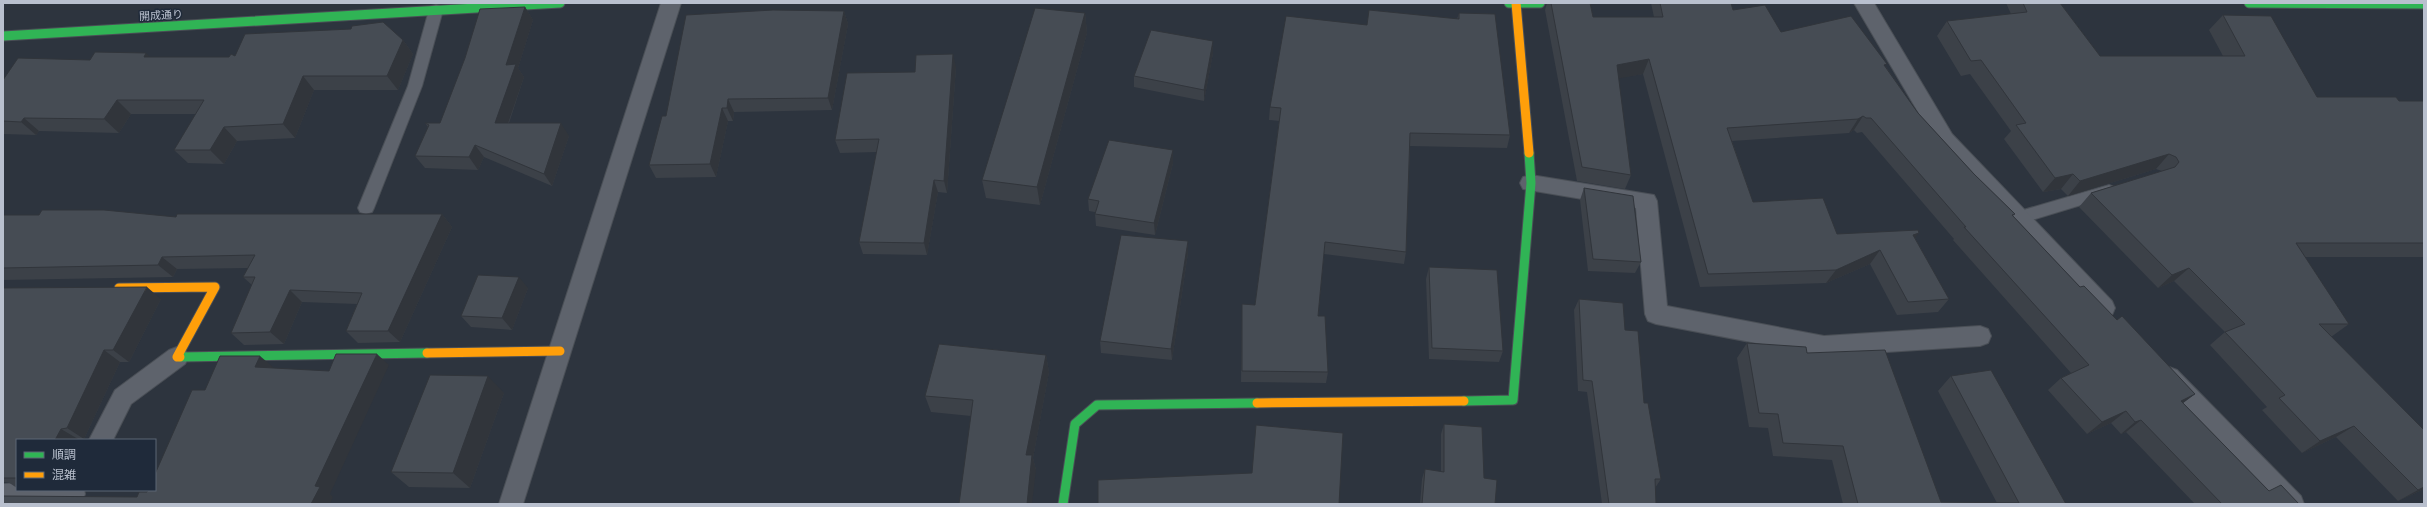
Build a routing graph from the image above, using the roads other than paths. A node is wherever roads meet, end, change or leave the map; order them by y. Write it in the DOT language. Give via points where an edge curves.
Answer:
graph roads {
  1 [pos="560,3"];
  2 [pos="671,3"];
  3 [pos="1509,3"];
  4 [pos="1516,3"];
  5 [pos="1540,3"];
  6 [pos="1864,3"];
  7 [pos="2249,3"];
  8 [pos="2424,4"];
  9 [pos="436,10"];
  10 [pos="3,36"];
  11 [pos="1531,183"];
  12 [pos="2126,186"];
  13 [pos="366,208"];
  14 [pos="2019,218"];
  15 [pos="105,289"];
  16 [pos="2118,323"];
  17 [pos="1980,336"];
  18 [pos="560,351"];
  19 [pos="177,357"];
  20 [pos="2156,363"];
  21 [pos="102,439"];
  22 [pos="3,495"];
  23 [pos="72,496"];
  24 [pos="511,504"];
  25 [pos="1063,504"];
  26 [pos="2292,504"];
  1 -- 9 [label="street, 開成通り"];
  2 -- 18 [label="street"];
  3 -- 4 [label="street"];
  4 -- 5 [label="street"];
  4 -- 11 [label="street"];
  6 -- 14 [label="street" via="1945,140"];
  7 -- 8 [label="street"];
  9 -- 10 [label="street, 開成通り"];
  9 -- 13 [label="lane" via="415,86"];
  11 -- 17 [label="street" via="1646,201 1656,314 1824,346"];
  11 -- 25 [label="street" via="1513,400 1097,405 1075,424"];
  12 -- 14 [label="lane"];
  14 -- 16 [label="street"];
  15 -- 19 [label="street" via="215,287"];
  18 -- 19 [label="street"];
  18 -- 24 [label="street"];
  19 -- 21 [label="street" via="123,397"];
  20 -- 26 [label="street"];
  22 -- 23 [label="street"];
}
